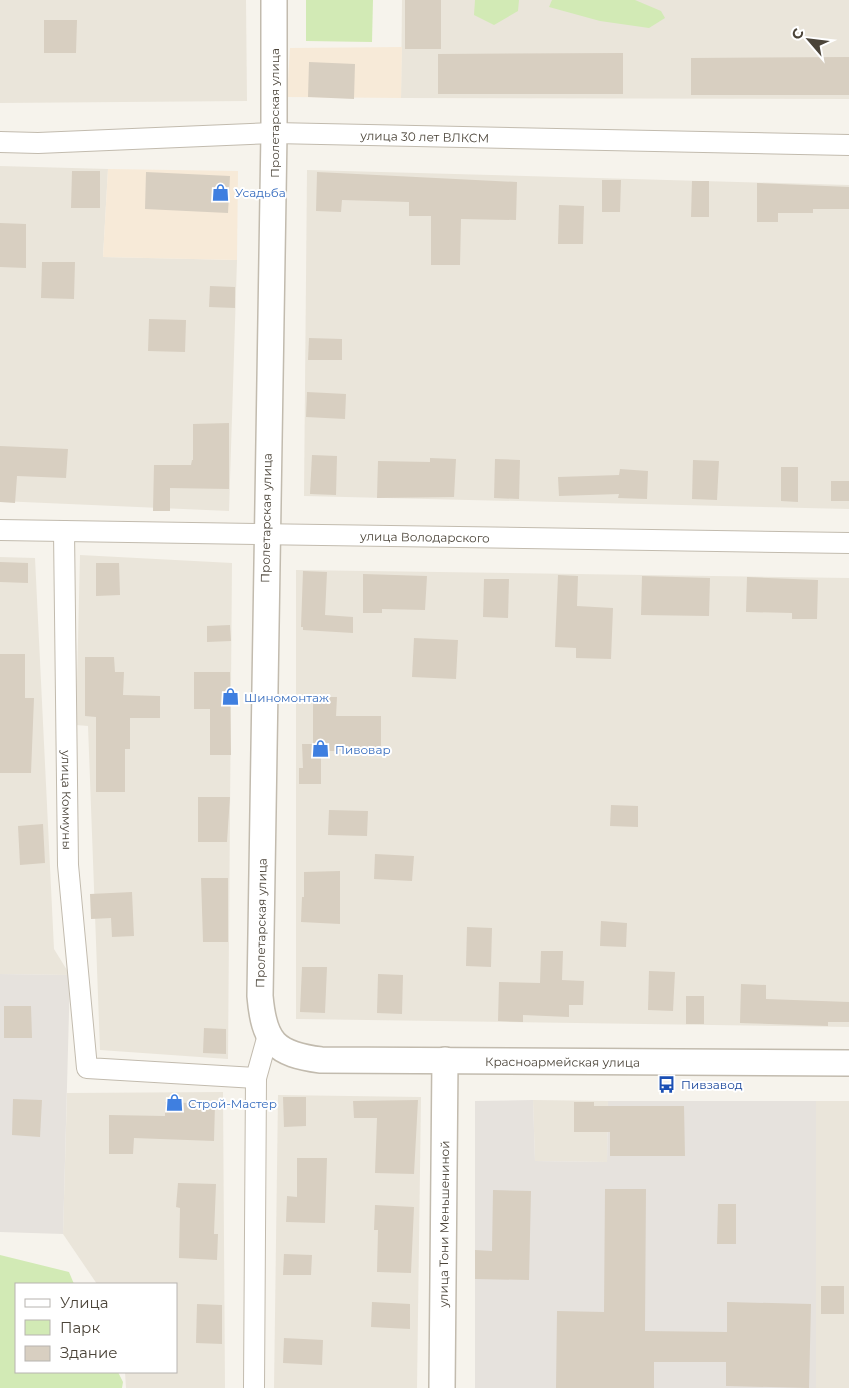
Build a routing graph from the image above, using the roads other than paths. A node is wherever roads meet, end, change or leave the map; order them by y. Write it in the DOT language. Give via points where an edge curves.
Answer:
graph roads {
  1 [pos="274,0"];
  2 [pos="274,133"];
  3 [pos="0,142"];
  4 [pos="849,145"];
  5 [pos="0,530"];
  6 [pos="64,531"];
  7 [pos="266,534"];
  8 [pos="849,543"];
  9 [pos="273,1041"];
  10 [pos="445,1060"];
  11 [pos="849,1064"];
  12 [pos="256,1078"];
  13 [pos="254,1388"];
  14 [pos="442,1388"];
  1 -- 2 [label="street, Пролетарская улица"];
  2 -- 3 [label="street, улица 30 лет ВЛКСМ"];
  2 -- 4 [label="street, улица 30 лет ВЛКСМ"];
  2 -- 7 [label="street, Пролетарская улица"];
  5 -- 6 [label="street, улица Володарского"];
  6 -- 7 [label="street, улица Володарского"];
  6 -- 12 [label="street, улица Коммуны" via="68,864 86,1068"];
  7 -- 8 [label="street, улица Володарского"];
  7 -- 9 [label="street, Пролетарская улица" via="260,996 262,1020"];
  9 -- 10 [label="street, Красноармейская улица" via="295,1055 321,1060"];
  9 -- 12 [label="street"];
  10 -- 11 [label="street, Красноармейская улица"];
  10 -- 14 [label="street, улица Тони Меньшениной"];
  12 -- 13 [label="street"];
}
